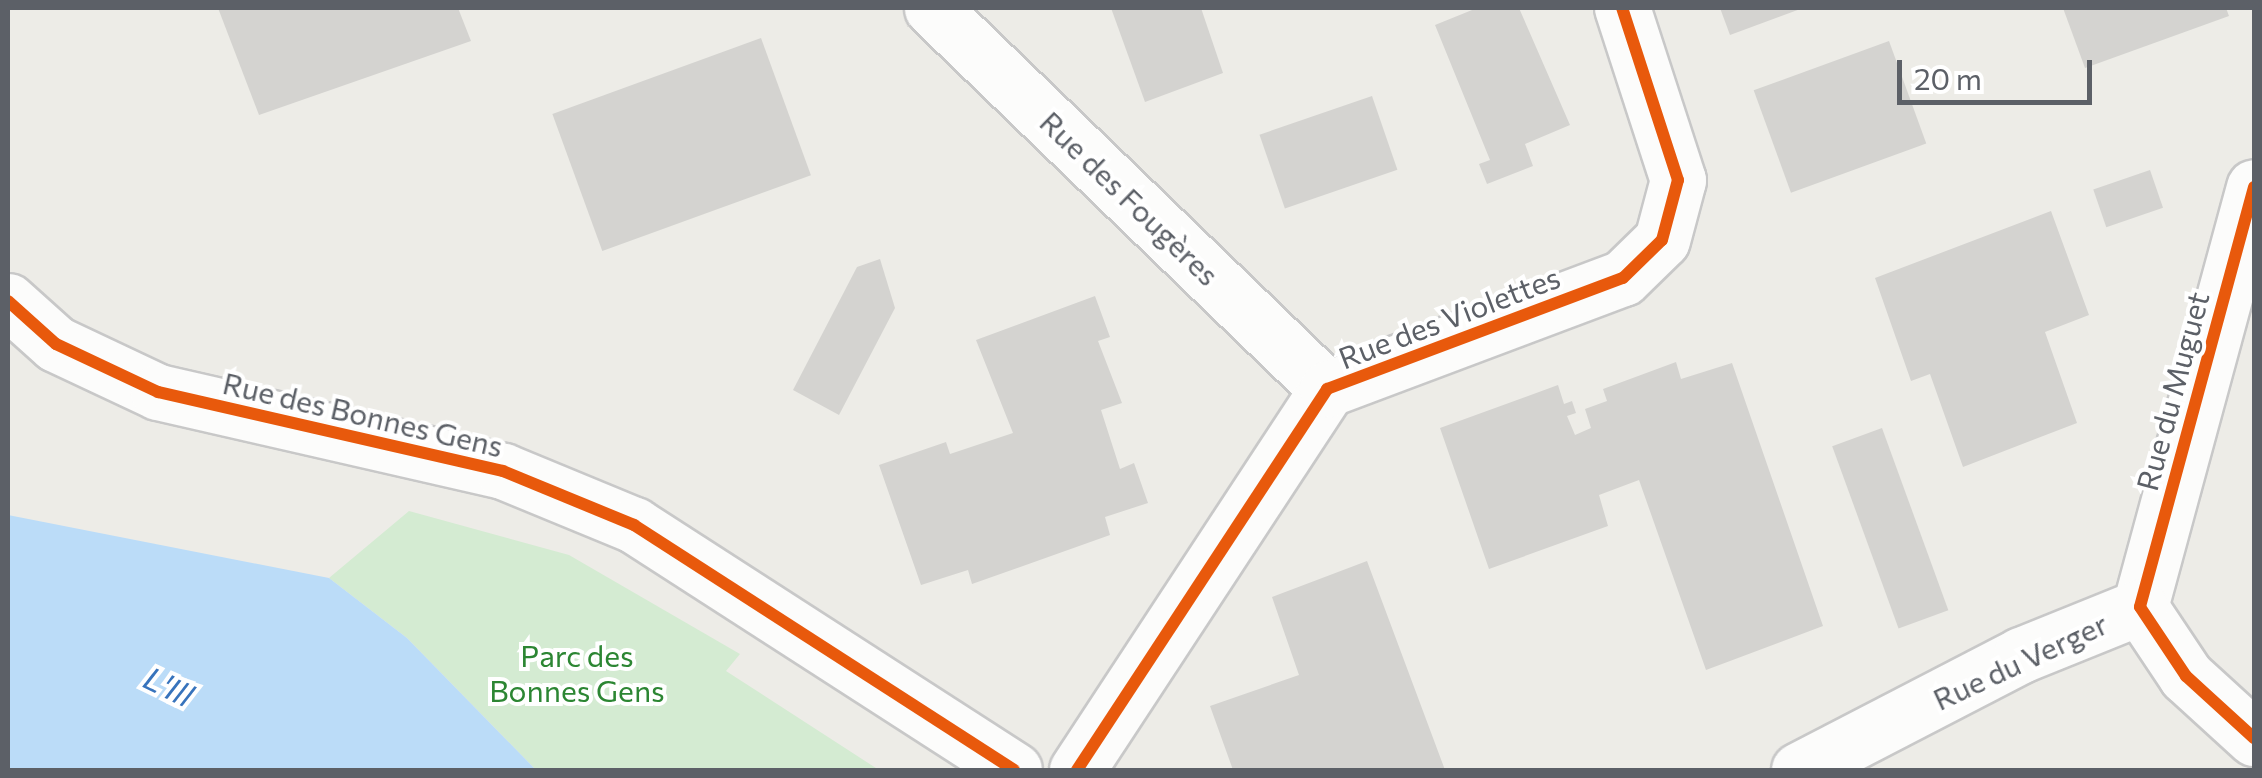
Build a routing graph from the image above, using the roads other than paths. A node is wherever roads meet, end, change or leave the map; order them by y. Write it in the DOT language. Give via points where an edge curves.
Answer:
graph roads {
  1 [pos="932,8"];
  2 [pos="1622,8"];
  3 [pos="2254,188"];
  4 [pos="8,301"];
  5 [pos="1327,390"];
  6 [pos="2140,607"];
  7 [pos="2254,738"];
  8 [pos="1014,770"];
  9 [pos="1078,770"];
  10 [pos="1799,770"];
  1 -- 5 [label="street, Rue des Fougères"];
  2 -- 5 [label="street, Rue des Violettes" via="1678,180 1662,240 1623,278"];
  3 -- 6 [label="street, Rue du Muguet"];
  4 -- 8 [label="street, Rue des Bonnes Gens" via="56,344 158,392 503,471 634,525"];
  5 -- 9 [label="street, Rue des Violettes"];
  6 -- 7 [label="street, Rue du Verger" via="2186,676"];
  6 -- 10 [label="street, Rue du Verger" via="2021,655"];
}
